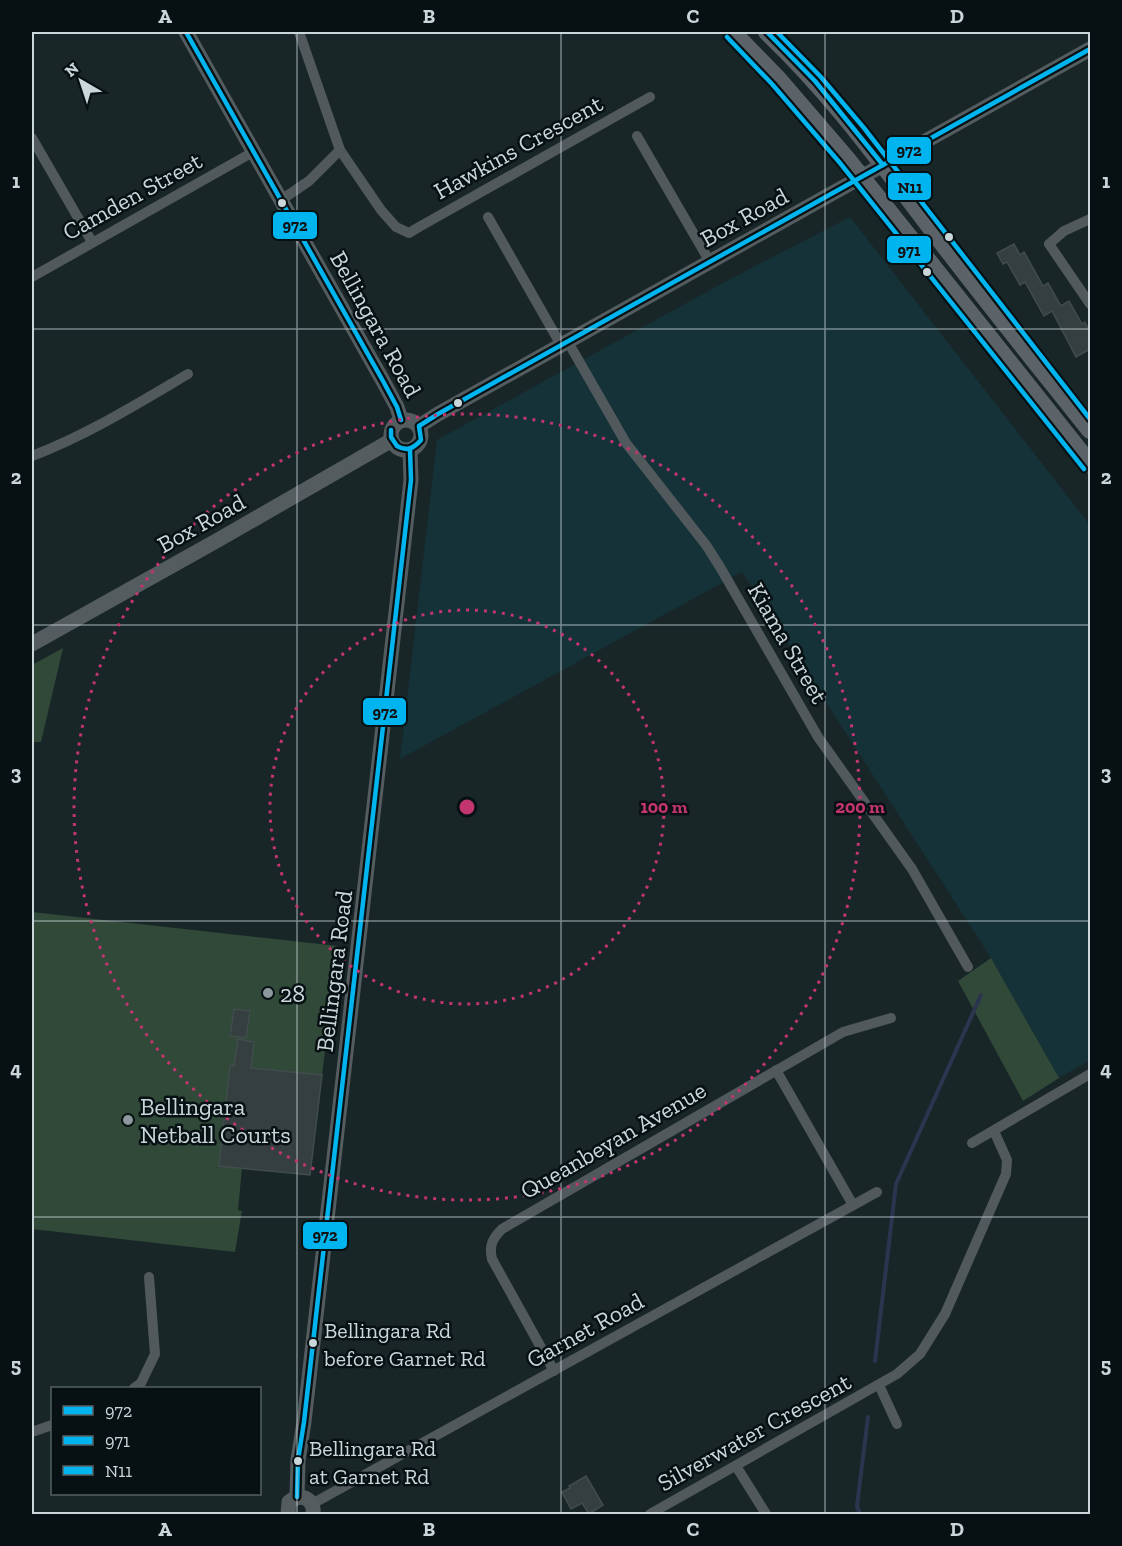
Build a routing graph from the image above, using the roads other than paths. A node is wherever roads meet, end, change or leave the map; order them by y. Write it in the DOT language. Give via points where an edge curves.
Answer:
graph roads {
  1 [pos="186,32"];
  2 [pos="299,32"];
  3 [pos="732,32"];
  4 [pos="767,32"];
  5 [pos="1090,49"];
  6 [pos="650,97"];
  7 [pos="637,136"];
  8 [pos="32,138"];
  9 [pos="340,150"];
  10 [pos="253,152"];
  11 [pos="884,165"];
  12 [pos="862,177"];
  13 [pos="281,200"];
  14 [pos="488,217"];
  15 [pos="1090,219"];
  16 [pos="92,242"];
  17 [pos="710,262"];
  18 [pos="32,277"];
  19 [pos="1090,304"];
  20 [pos="565,343"];
  21 [pos="188,374"];
  22 [pos="401,420"];
  23 [pos="419,426"];
  24 [pos="1090,430"];
  25 [pos="392,440"];
  26 [pos="410,450"];
  27 [pos="32,456"];
  28 [pos="1090,464"];
  29 [pos="32,644"];
  30 [pos="968,967"];
  31 [pos="891,1018"];
  32 [pos="776,1071"];
  33 [pos="1090,1074"];
  34 [pos="994,1131"];
  35 [pos="972,1143"];
  36 [pos="878,1192"];
  37 [pos="853,1205"];
  38 [pos="149,1277"];
  39 [pos="554,1371"];
  40 [pos="879,1385"];
  41 [pos="136,1387"];
  42 [pos="897,1424"];
  43 [pos="51,1425"];
  44 [pos="32,1432"];
  45 [pos="736,1466"];
  46 [pos="297,1497"];
  47 [pos="313,1509"];
  48 [pos="288,1515"];
  49 [pos="650,1515"];
  50 [pos="766,1515"];
  1 -- 10 [label="street, Bellingara Road"];
  2 -- 9 [label="street"];
  3 -- 12 [label="main road" via="807,110"];
  4 -- 11 [label="main road" via="809,74"];
  5 -- 11 [label="street, Box Road"];
  6 -- 9 [label="street, Hawkins Crescent" via="409,233 388,219"];
  7 -- 17 [label="street"];
  8 -- 16 [label="street"];
  9 -- 13 [label="street" via="309,181"];
  10 -- 13 [label="street, Bellingara Road"];
  10 -- 16 [label="street, Camden Street"];
  11 -- 12 [label="street, Box Road"];
  11 -- 24 [label="main road"];
  12 -- 17 [label="street, Box Road"];
  12 -- 28 [label="main road"];
  13 -- 22 [label="street, Bellingara Road" via="398,407"];
  14 -- 20 [label="street, Kiama Street"];
  15 -- 19 [label="street" via="1064,231 1049,244"];
  16 -- 18 [label="street, Camden Street"];
  17 -- 20 [label="street, Box Road"];
  20 -- 23 [label="street, Box Road"];
  20 -- 30 [label="street, Kiama Street" via="626,443 706,545 818,737 912,869"];
  21 -- 27 [label="street" via="113,419"];
  22 -- 23 [label="street" via="411,420"];
  22 -- 25 [label="street" via="391,430"];
  23 -- 26 [label="street" via="421,440"];
  25 -- 26 [label="street" via="401,449"];
  25 -- 29 [label="street, Box Road"];
  26 -- 46 [label="street, Bellingara Road" via="411,480 298,1460"];
  31 -- 32 [label="street, Queanbeyan Avenue" via="843,1032"];
  32 -- 37 [label="street"];
  32 -- 39 [label="street, Queanbeyan Avenue" via="502,1229 492,1240 492,1259"];
  33 -- 34 [label="street"];
  34 -- 35 [label="street"];
  34 -- 40 [label="street, Silverwater Crescent" via="1007,1160 1006,1174 945,1314 920,1354"];
  36 -- 37 [label="street, Garnet Road"];
  37 -- 39 [label="street, Garnet Road"];
  38 -- 41 [label="street" via="154,1354"];
  39 -- 47 [label="street, Garnet Road"];
  40 -- 42 [label="street, Silverwater Crescent"];
  40 -- 45 [label="street, Silverwater Crescent"];
  43 -- 44 [label="street"];
  45 -- 49 [label="street, Silverwater Crescent"];
  45 -- 50 [label="street"];
  46 -- 47 [label="street" via="306,1497"];
  46 -- 48 [label="street" via="287,1506"];
}
